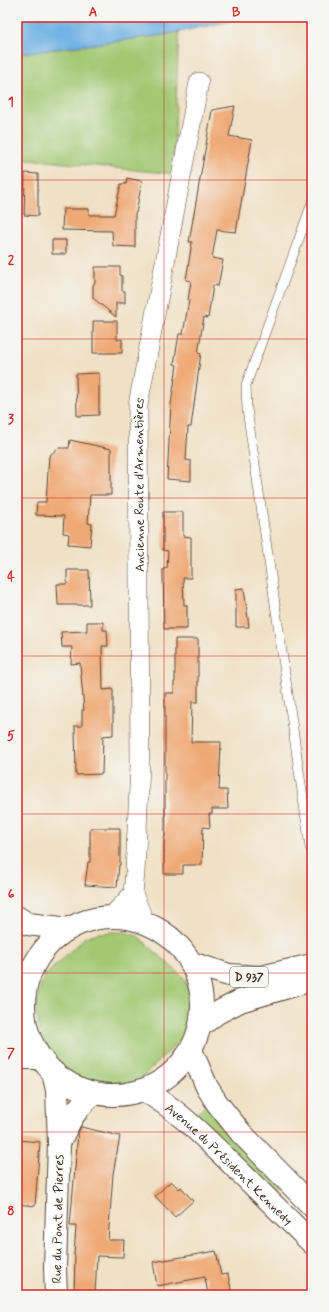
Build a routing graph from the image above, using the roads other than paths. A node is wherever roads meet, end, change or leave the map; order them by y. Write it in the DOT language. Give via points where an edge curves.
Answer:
graph roads {
  1 [pos="199,82"];
  2 [pos="312,203"];
  3 [pos="312,850"];
  4 [pos="133,892"];
  5 [pos="17,916"];
  6 [pos="111,917"];
  7 [pos="145,923"];
  8 [pos="69,929"];
  9 [pos="191,963"];
  10 [pos="312,965"];
  11 [pos="22,973"];
  12 [pos="312,980"];
  13 [pos="20,1007"];
  14 [pos="200,1026"];
  15 [pos="191,1050"];
  16 [pos="17,1058"];
  17 [pos="46,1066"];
  18 [pos="144,1090"];
  19 [pos="94,1093"];
  20 [pos="59,1144"];
  21 [pos="295,1204"];
  22 [pos="312,1243"];
  23 [pos="56,1295"];
  1 -- 4 [label="street, Ancienne Route d'Armentières" via="138,405 140,765"];
  2 -- 3 [label="lane" via="246,385 247,409"];
  4 -- 6 [label="street"];
  4 -- 7 [label="street, Ancienne Route d'Armentières"];
  5 -- 8 [label="main road" via="28,924"];
  6 -- 7 [label="main road"];
  6 -- 8 [label="main road" via="96,919"];
  7 -- 9 [label="main road" via="179,946"];
  8 -- 11 [label="main road" via="43,951 34,966"];
  9 -- 10 [label="main road, D 937" via="229,975 261,977"];
  9 -- 14 [label="main road" via="202,999"];
  11 -- 13 [label="main road"];
  12 -- 14 [label="main road, D 937" via="240,1001 217,1013"];
  13 -- 17 [label="main road" via="31,1041"];
  14 -- 15 [label="main road"];
  15 -- 18 [label="main road" via="178,1067 162,1081"];
  15 -- 21 [label="main road, Avenue du Président Kennedy" via="217,1103"];
  16 -- 17 [label="main road"];
  17 -- 19 [label="main road" via="66,1083"];
  17 -- 20 [label="main road, Rue du Pont de Pierres" via="57,1090"];
  18 -- 19 [label="main road" via="120,1095"];
  18 -- 21 [label="main road, Avenue du Président Kennedy" via="182,1117 215,1147"];
  19 -- 20 [label="main road, Rue du Pont de Pierres" via="73,1115"];
  20 -- 23 [label="main road, Rue du Pont de Pierres"];
  21 -- 22 [label="main road, Avenue du Président Kennedy"];
}
